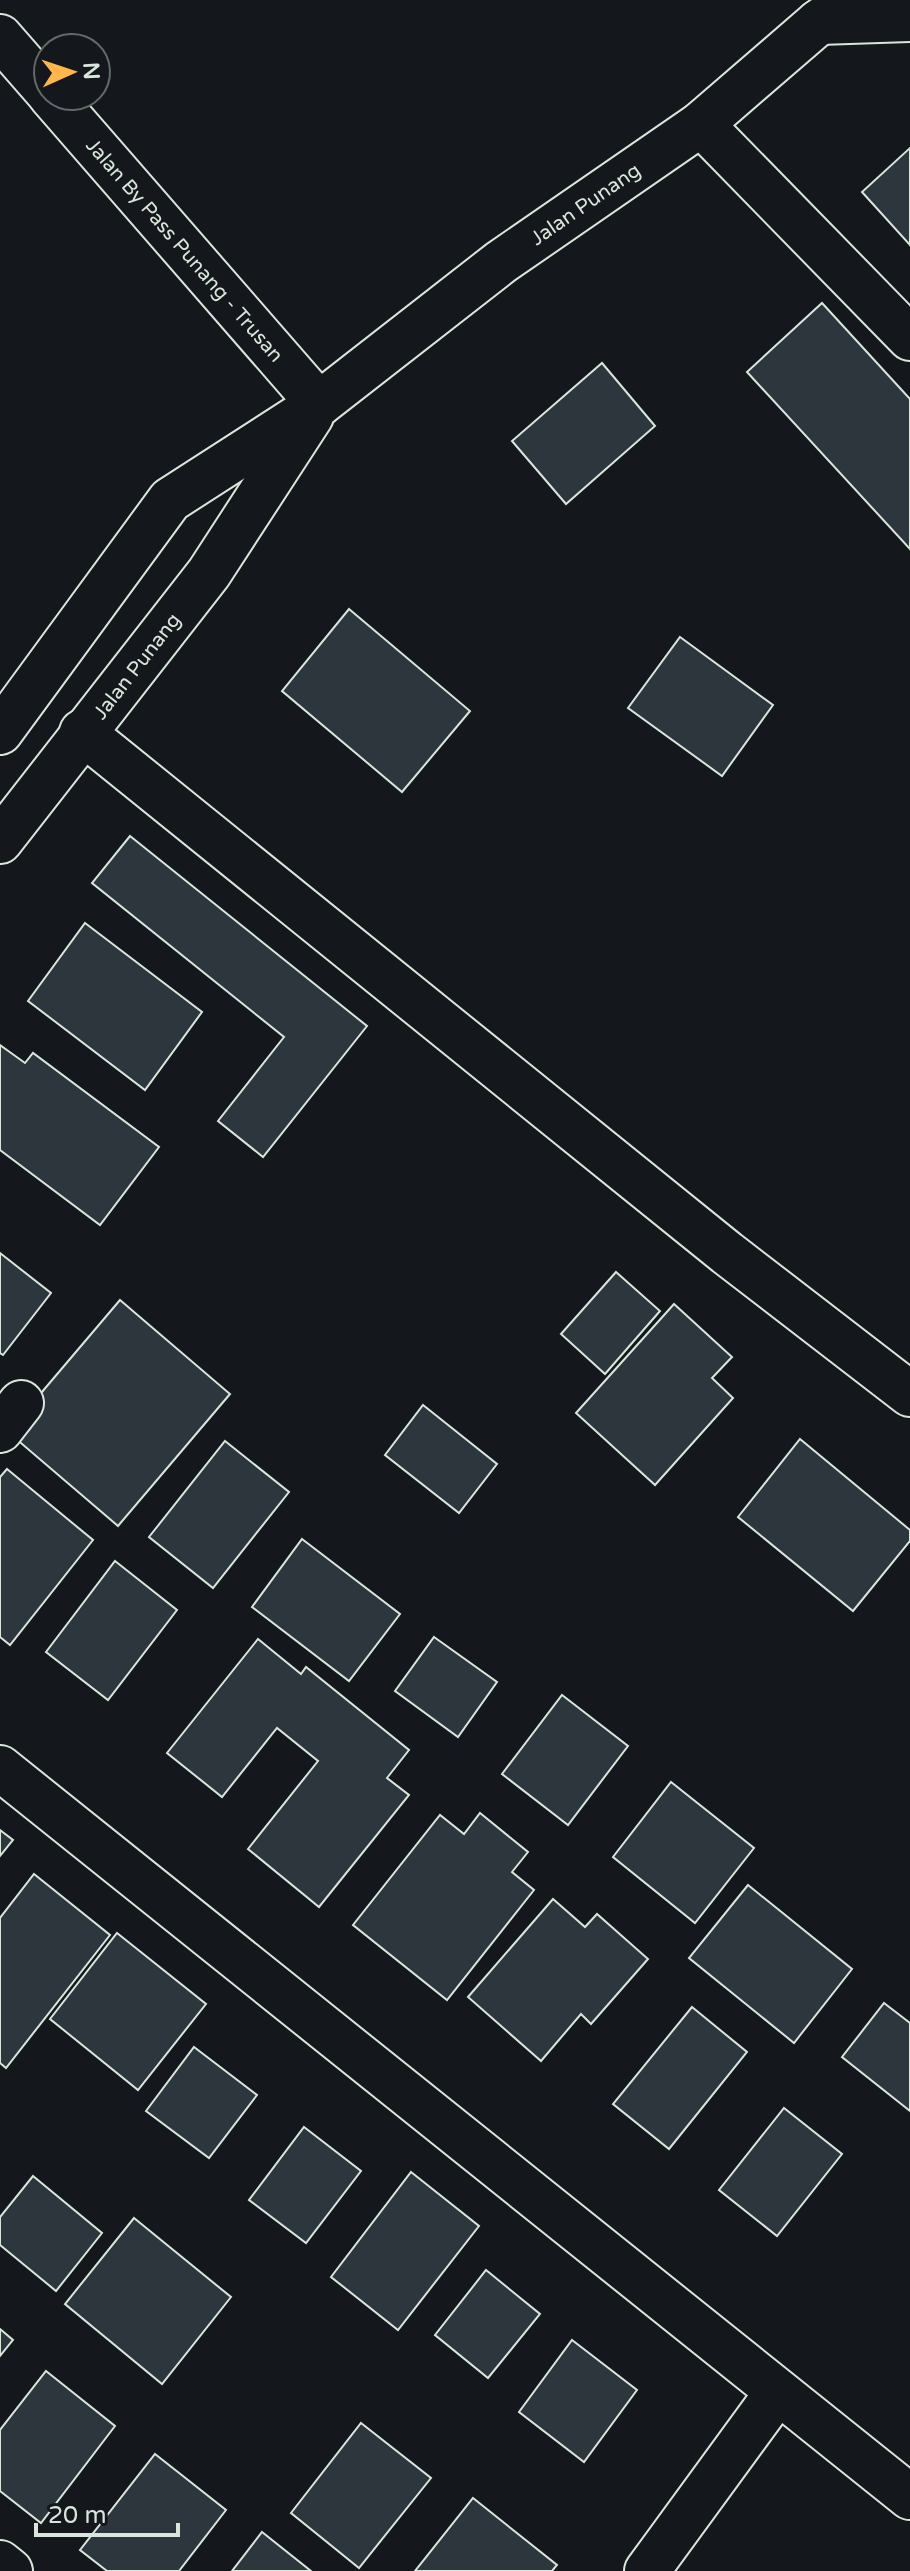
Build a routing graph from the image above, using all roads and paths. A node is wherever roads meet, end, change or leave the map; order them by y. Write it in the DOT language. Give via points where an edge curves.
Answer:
graph roads {
  1 [pos="835,11"];
  2 [pos="910,19"];
  3 [pos="0,37"];
  4 [pos="32,73"];
  5 [pos="66,112"];
  6 [pos="701,124"];
  7 [pos="910,338"];
  8 [pos="319,404"];
  9 [pos="0,732"];
  10 [pos="82,732"];
  11 [pos="0,841"];
  12 [pos="910,1394"];
  13 [pos="0,1768"];
  14 [pos="777,2393"];
  15 [pos="910,2497"];
  16 [pos="0,2563"];
  17 [pos="10,2571"];
  18 [pos="647,2571"];
  1 -- 2 [label="street"];
  1 -- 6 [label="street, Jalan Punang"];
  3 -- 4 [label="street, Jalan By Pass Punang - Trusan"];
  5 -- 8 [label="street, Jalan By Pass Punang - Trusan"];
  6 -- 7 [label="street"];
  6 -- 8 [label="street, Jalan Punang" via="501,262"];
  8 -- 9 [label="street, Jalan Punang" via="170,500"];
  8 -- 10 [label="street, Jalan Punang" via="209,573"];
  10 -- 11 [label="street, Jalan Punang"];
  10 -- 12 [label="street" via="727,1253"];
  13 -- 14 [label="street"];
  14 -- 15 [label="street"];
  14 -- 18 [label="street"];
  16 -- 17 [label="street"];
}
